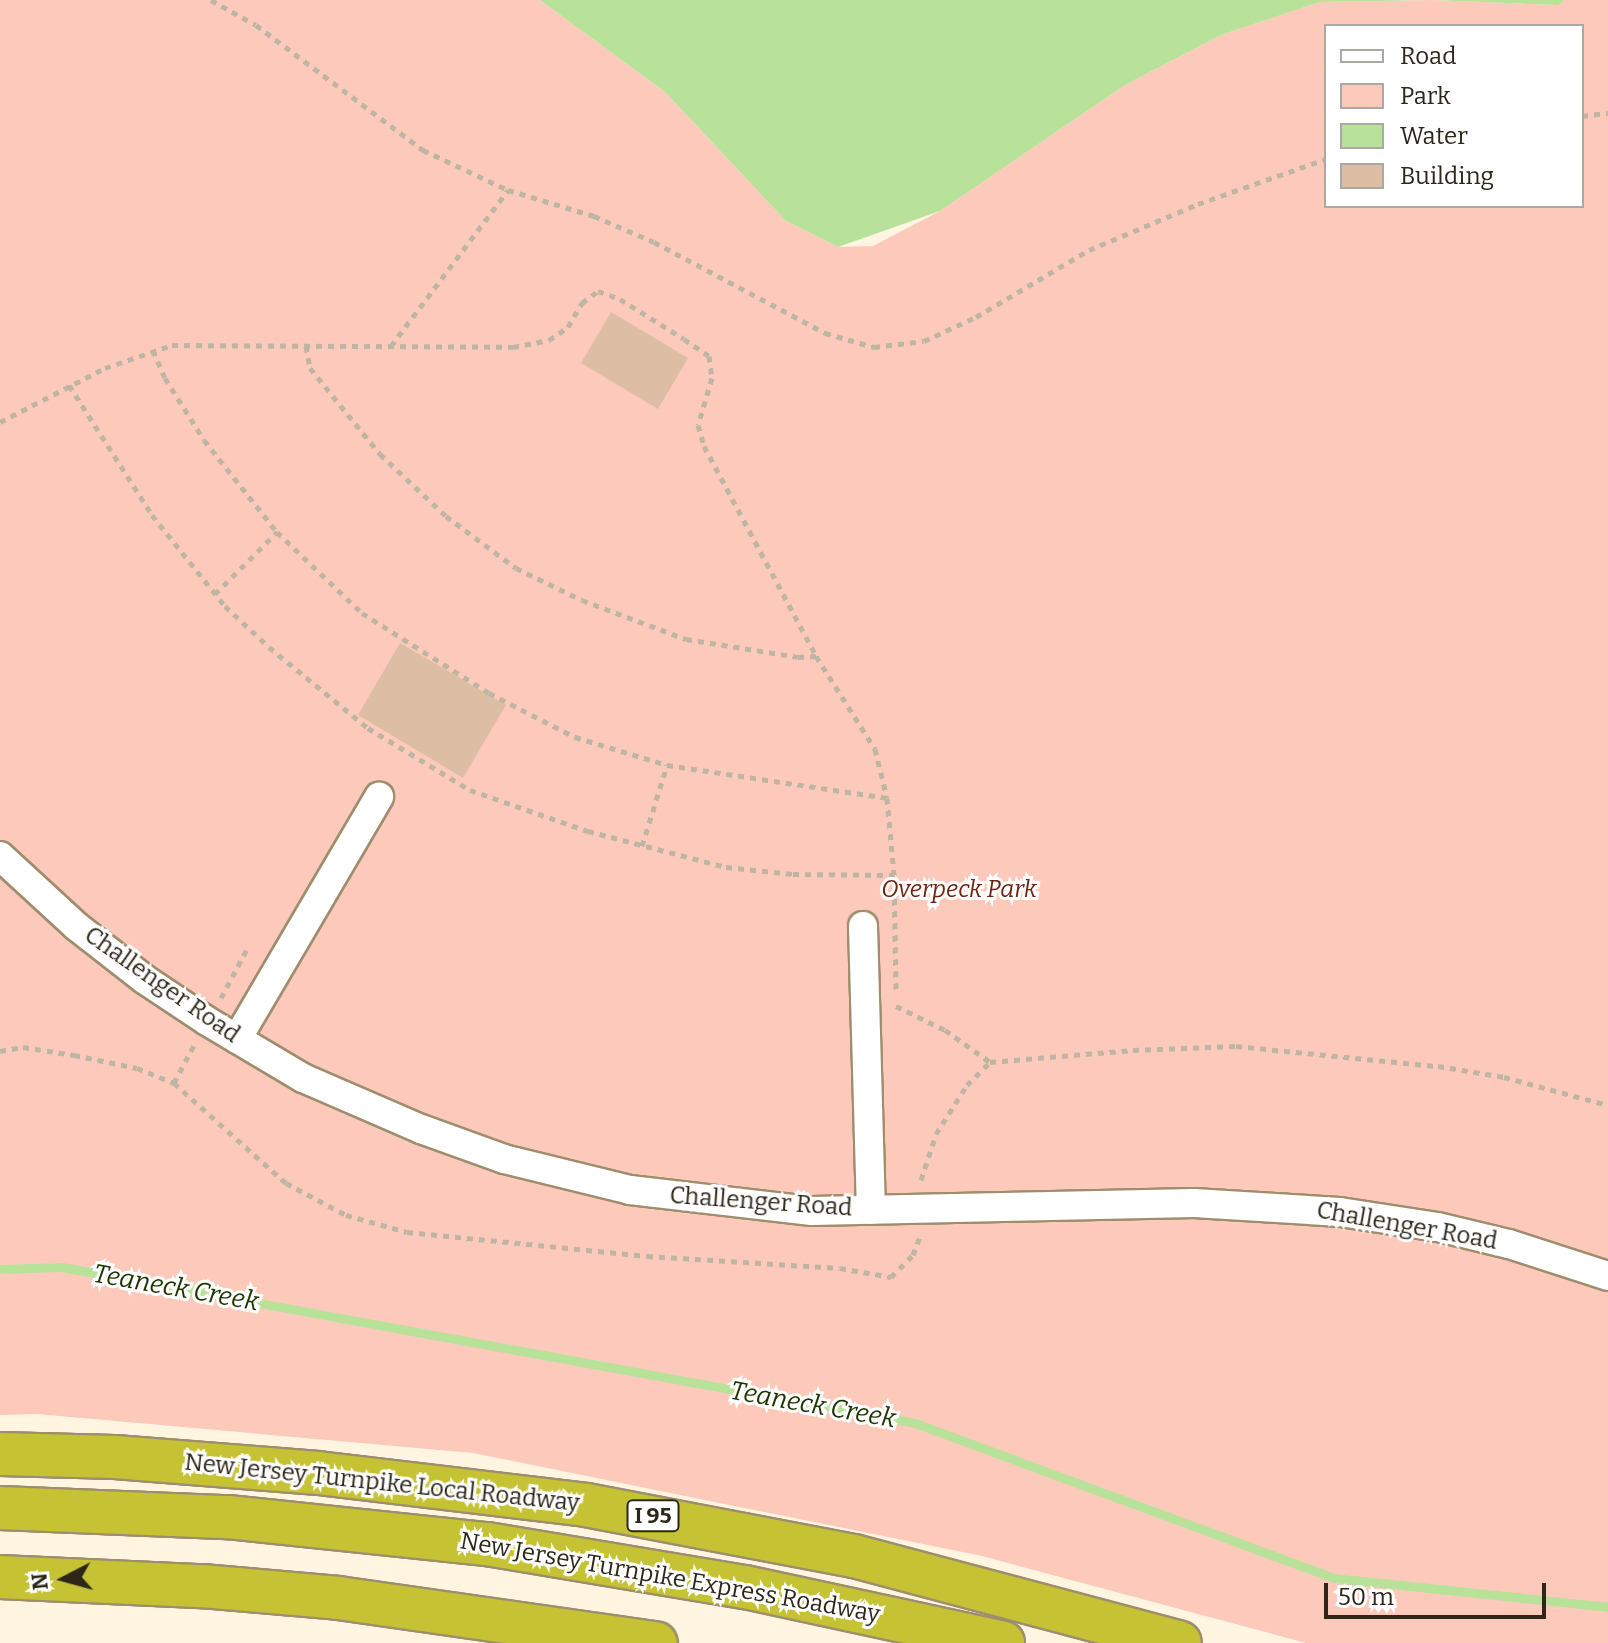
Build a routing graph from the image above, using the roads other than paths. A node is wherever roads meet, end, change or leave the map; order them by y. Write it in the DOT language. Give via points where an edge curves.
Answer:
graph roads {
  1 [pos="379,797"];
  2 [pos="0,856"];
  3 [pos="863,926"];
  4 [pos="237,1039"];
  5 [pos="871,1210"];
  6 [pos="1608,1276"];
  7 [pos="0,1454"];
  8 [pos="0,1508"];
  9 [pos="0,1577"];
  10 [pos="656,1643"];
  11 [pos="1003,1643"];
  12 [pos="1180,1643"];
  1 -- 4 [label="street"];
  2 -- 4 [label="street, Challenger Road" via="144,979"];
  3 -- 5 [label="street"];
  4 -- 5 [label="street, Challenger Road" via="303,1078 504,1159 630,1190 728,1204"];
  5 -- 6 [label="street, Challenger Road" via="917,1197 1340,1212 1438,1227"];
  7 -- 12 [label="highway, New Jersey Turnpike Local Roadway / I 95" via="305,1472 600,1507 854,1556"];
  8 -- 11 [label="highway, New Jersey Turnpike Express Roadway / I 95" via="228,1517 487,1544 745,1587"];
  9 -- 10 [label="highway" via="133,1581 338,1598"];
}
